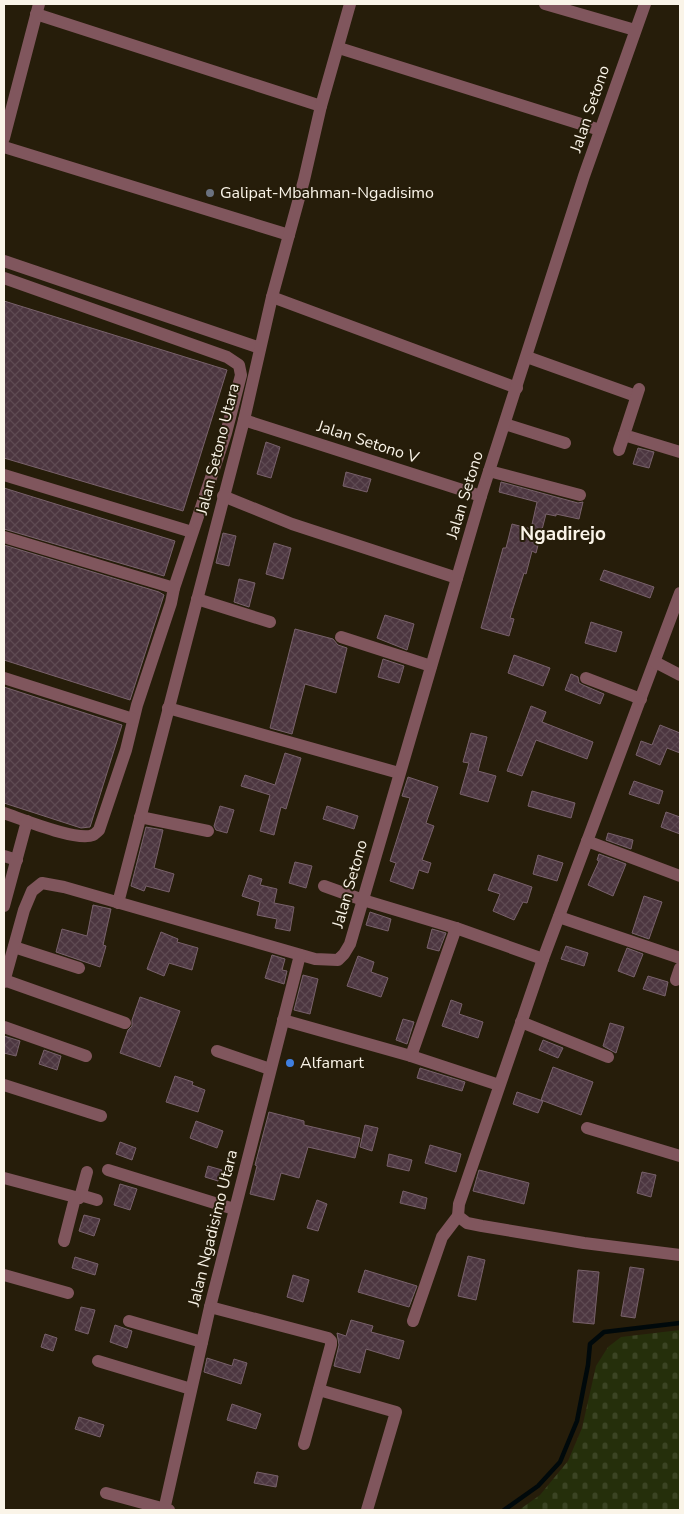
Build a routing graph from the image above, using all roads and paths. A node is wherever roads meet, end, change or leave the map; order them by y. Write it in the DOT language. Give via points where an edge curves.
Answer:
graph roads {
  1 [pos="350,4"];
  2 [pos="545,4"];
  3 [pos="645,4"];
  4 [pos="37,9"];
  5 [pos="635,30"];
  6 [pos="339,48"];
  7 [pos="321,106"];
  8 [pos="600,130"];
  9 [pos="4,138"];
  10 [pos="4,147"];
  11 [pos="289,235"];
  12 [pos="4,261"];
  13 [pos="4,278"];
  14 [pos="272,297"];
  15 [pos="260,348"];
  16 [pos="527,357"];
  17 [pos="517,388"];
  18 [pos="244,420"];
  19 [pos="505,424"];
  20 [pos="624,435"];
  21 [pos="564,443"];
  22 [pos="619,450"];
  23 [pos="680,452"];
  24 [pos="489,471"];
  25 [pos="4,476"];
  26 [pos="580,495"];
  27 [pos="223,496"];
  28 [pos="481,496"];
  29 [pos="192,532"];
  30 [pos="4,537"];
  31 [pos="457,578"];
  32 [pos="174,588"];
  33 [pos="680,593"];
  34 [pos="196,599"];
  35 [pos="270,622"];
  36 [pos="341,637"];
  37 [pos="655,662"];
  38 [pos="431,666"];
  39 [pos="680,675"];
  40 [pos="4,678"];
  41 [pos="586,678"];
  42 [pos="641,699"];
  43 [pos="168,708"];
  44 [pos="133,719"];
  45 [pos="399,773"];
  46 [pos="4,814"];
  47 [pos="140,817"];
  48 [pos="27,821"];
  49 [pos="208,831"];
  50 [pos="587,841"];
  51 [pos="4,856"];
  52 [pos="17,860"];
  53 [pos="680,876"];
  54 [pos="324,886"];
  55 [pos="363,900"];
  56 [pos="118,903"];
  57 [pos="4,906"];
  58 [pos="558,917"];
  59 [pos="456,928"];
  60 [pos="14,947"];
  61 [pos="300,955"];
  62 [pos="680,958"];
  63 [pos="543,959"];
  64 [pos="79,968"];
  65 [pos="4,981"];
  66 [pos="283,1020"];
  67 [pos="521,1022"];
  68 [pos="125,1024"];
  69 [pos="4,1027"];
  70 [pos="217,1051"];
  71 [pos="86,1056"];
  72 [pos="411,1056"];
  73 [pos="608,1057"];
  74 [pos="270,1069"];
  75 [pos="4,1085"];
  76 [pos="499,1085"];
  77 [pos="101,1116"];
  78 [pos="587,1128"];
  79 [pos="680,1156"];
  80 [pos="108,1170"];
  81 [pos="87,1172"];
  82 [pos="4,1178"];
  83 [pos="77,1197"];
  84 [pos="96,1200"];
  85 [pos="234,1209"];
  86 [pos="458,1216"];
  87 [pos="64,1241"];
  88 [pos="680,1255"];
  89 [pos="4,1276"];
  90 [pos="68,1293"];
  91 [pos="210,1307"];
  92 [pos="129,1321"];
  93 [pos="413,1321"];
  94 [pos="202,1342"];
  95 [pos="98,1361"];
  96 [pos="191,1389"];
  97 [pos="319,1390"];
  98 [pos="304,1444"];
  99 [pos="106,1493"];
  100 [pos="166,1510"];
  101 [pos="367,1510"];
  1 -- 6 [label="street, Jalan Setono Utara"];
  2 -- 5 [label="street"];
  3 -- 5 [label="street, Jalan Setono"];
  4 -- 7 [label="street"];
  4 -- 9 [label="street"];
  5 -- 8 [label="street, Jalan Setono"];
  6 -- 7 [label="street, Jalan Setono Utara"];
  6 -- 8 [label="street"];
  7 -- 11 [label="street, Jalan Setono Utara"];
  8 -- 16 [label="street, Jalan Setono"];
  10 -- 11 [label="street"];
  11 -- 14 [label="street, Jalan Setono Utara"];
  12 -- 15 [label="street"];
  13 -- 29 [label="street" via="227,357 239,365 238,391"];
  14 -- 15 [label="street, Jalan Setono Utara"];
  14 -- 17 [label="street"];
  15 -- 18 [label="street, Jalan Setono Utara"];
  16 -- 17 [label="street, Jalan Setono"];
  16 -- 20 [label="street" via="638,392"];
  17 -- 19 [label="street, Jalan Setono"];
  18 -- 27 [label="street, Jalan Setono Utara"];
  18 -- 28 [label="street, Jalan Setono V"];
  19 -- 21 [label="street"];
  19 -- 24 [label="street, Jalan Setono"];
  20 -- 22 [label="street"];
  20 -- 23 [label="street"];
  24 -- 26 [label="street"];
  24 -- 28 [label="street, Jalan Setono"];
  25 -- 29 [label="street"];
  27 -- 31 [label="street" via="300,526"];
  27 -- 34 [label="street, Jalan Setono Utara"];
  28 -- 31 [label="street, Jalan Setono"];
  29 -- 32 [label="street"];
  30 -- 32 [label="street"];
  31 -- 38 [label="street, Jalan Setono"];
  32 -- 44 [label="street"];
  33 -- 37 [label="street"];
  34 -- 35 [label="street"];
  34 -- 43 [label="street, Jalan Setono Utara"];
  36 -- 38 [label="street"];
  37 -- 39 [label="street"];
  37 -- 42 [label="street"];
  38 -- 45 [label="street, Jalan Setono"];
  40 -- 44 [label="street"];
  41 -- 42 [label="street"];
  42 -- 50 [label="street"];
  43 -- 45 [label="street"];
  43 -- 47 [label="street, Jalan Setono Utara"];
  44 -- 48 [label="street" via="126,750 99,830 94,835 72,836"];
  45 -- 55 [label="street, Jalan Setono"];
  46 -- 48 [label="street"];
  47 -- 49 [label="street"];
  47 -- 56 [label="street, Jalan Setono Utara"];
  48 -- 52 [label="street"];
  50 -- 53 [label="street"];
  50 -- 58 [label="street"];
  51 -- 52 [label="street"];
  52 -- 57 [label="street"];
  54 -- 55 [label="street"];
  55 -- 59 [label="street"];
  55 -- 61 [label="street, Jalan Setono" via="350,944 338,960"];
  56 -- 60 [label="street" via="42,883 32,892 24,910"];
  56 -- 61 [label="street"];
  58 -- 62 [label="street"];
  58 -- 63 [label="street"];
  59 -- 63 [label="street"];
  59 -- 72 [label="street"];
  60 -- 64 [label="street"];
  60 -- 65 [label="street"];
  61 -- 66 [label="street, Jalan Ngadisimo Utara"];
  63 -- 67 [label="street"];
  65 -- 68 [label="street"];
  66 -- 72 [label="street"];
  66 -- 74 [label="street, Jalan Ngadisimo Utara"];
  67 -- 73 [label="street"];
  67 -- 76 [label="street"];
  69 -- 71 [label="street"];
  70 -- 74 [label="street"];
  72 -- 76 [label="street"];
  74 -- 85 [label="street, Jalan Ngadisimo Utara"];
  75 -- 77 [label="street"];
  76 -- 86 [label="street" via="459,1204"];
  78 -- 79 [label="street"];
  80 -- 85 [label="street"];
  81 -- 83 [label="street"];
  82 -- 83 [label="street"];
  83 -- 84 [label="street"];
  83 -- 87 [label="street"];
  85 -- 91 [label="street, Jalan Ngadisimo Utara"];
  86 -- 88 [label="street" via="467,1223 482,1226"];
  86 -- 93 [label="street" via="442,1237"];
  89 -- 90 [label="street"];
  91 -- 94 [label="street, Jalan Ngadisimo Utara"];
  91 -- 97 [label="street" via="328,1338 331,1345"];
  92 -- 94 [label="street"];
  94 -- 96 [label="street, Jalan Ngadisimo Utara"];
  95 -- 96 [label="street"];
  96 -- 100 [label="street, Jalan Ngadisimo Utara"];
  97 -- 98 [label="street"];
  97 -- 101 [label="street" via="396,1412"];
  99 -- 100 [label="street"];
}
